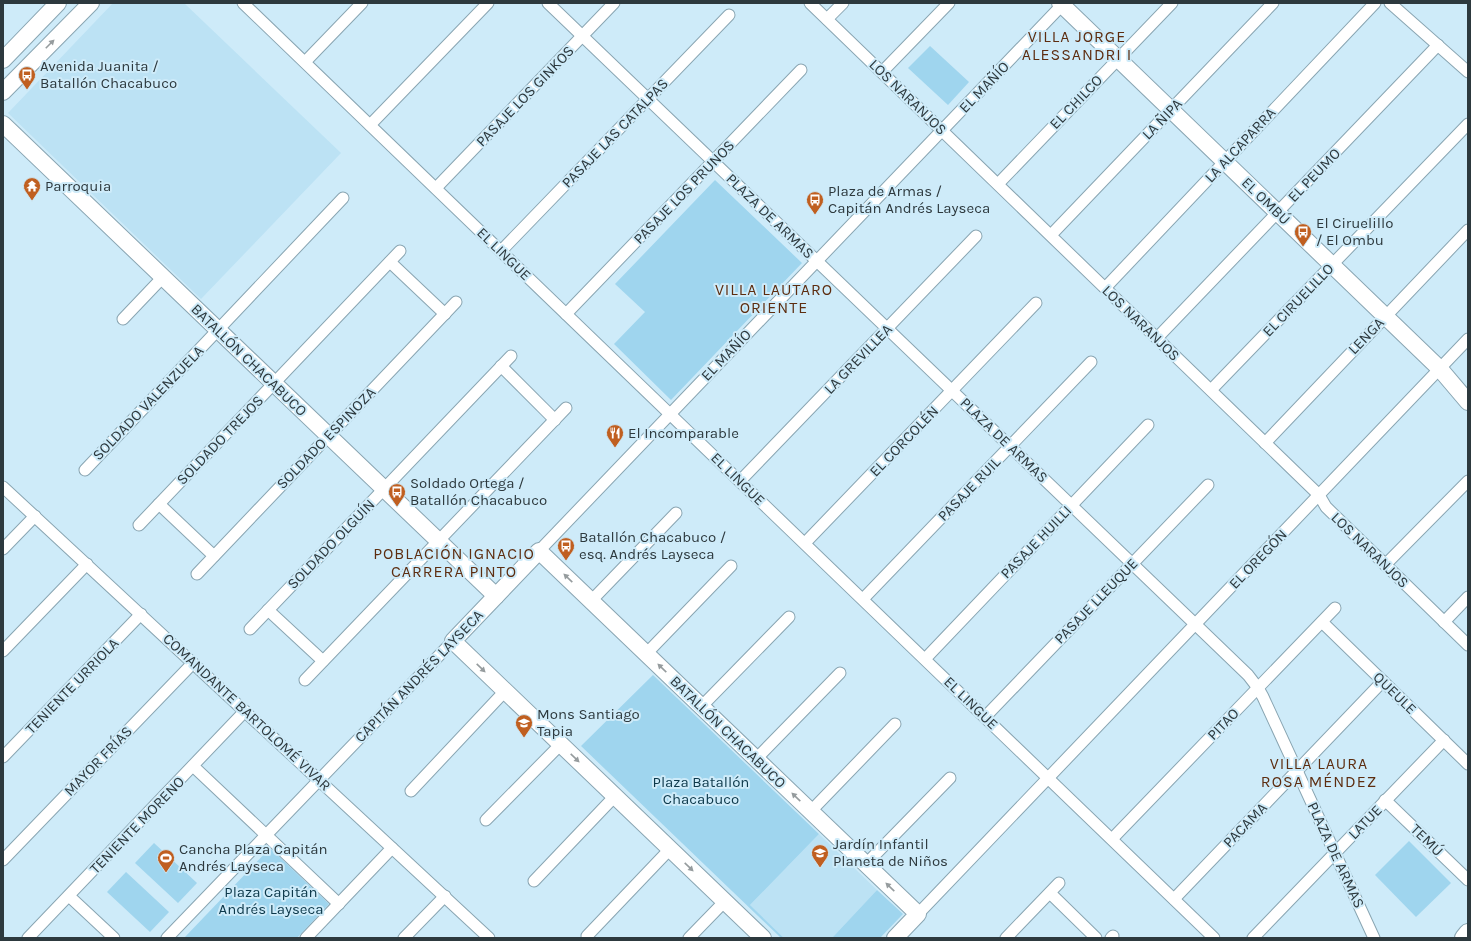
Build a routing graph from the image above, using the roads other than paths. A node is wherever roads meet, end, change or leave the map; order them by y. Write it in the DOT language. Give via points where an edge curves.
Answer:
graph roads {
  1 [pos="58,3"];
  2 [pos="90,3"];
  3 [pos="243,3"];
  4 [pos="362,3"];
  5 [pos="488,3"];
  6 [pos="548,3"];
  7 [pos="614,3"];
  8 [pos="810,3"];
  9 [pos="843,3"];
  10 [pos="949,3"];
  11 [pos="1172,3"];
  12 [pos="1273,3"];
  13 [pos="1375,3"];
  14 [pos="1390,3"];
  15 [pos="1062,4"];
  16 [pos="729,15"];
  17 [pos="827,19"];
  18 [pos="582,36"];
  19 [pos="1438,46"];
  20 [pos="1118,59"];
  21 [pos="3,60"];
  22 [pos="305,62"];
  23 [pos="801,70"];
  24 [pos="882,72"];
  25 [pos="1468,72"];
  26 [pos="3,92"];
  27 [pos="647,99"];
  28 [pos="1171,110"];
  29 [pos="3,124"];
  30 [pos="1468,124"];
  31 [pos="370,125"];
  32 [pos="942,130"];
  33 [pos="713,161"];
  34 [pos="1225,162"];
  35 [pos="998,184"];
  36 [pos="436,188"];
  37 [pos="344,198"];
  38 [pos="1278,213"];
  39 [pos="1468,230"];
  40 [pos="1051,235"];
  41 [pos="976,236"];
  42 [pos="400,251"];
  43 [pos="501,251"];
  44 [pos="817,261"];
  45 [pos="390,262"];
  46 [pos="1332,265"];
  47 [pos="163,277"];
  48 [pos="1105,288"];
  49 [pos="456,302"];
  50 [pos="1036,303"];
  51 [pos="445,314"];
  52 [pos="566,314"];
  53 [pos="1385,316"];
  54 [pos="123,319"];
  55 [pos="887,328"];
  56 [pos="218,330"];
  57 [pos="1157,338"];
  58 [pos="1468,339"];
  59 [pos="511,356"];
  60 [pos="1091,362"];
  61 [pos="500,366"];
  62 [pos="1440,369"];
  63 [pos="274,383"];
  64 [pos="952,390"];
  65 [pos="1211,390"];
  66 [pos="1468,402"];
  67 [pos="566,408"];
  68 [pos="670,414"];
  69 [pos="555,420"];
  70 [pos="1148,425"];
  71 [pos="328,436"];
  72 [pos="1265,443"];
  73 [pos="1010,446"];
  74 [pos="85,470"];
  75 [pos="1468,480"];
  76 [pos="740,481"];
  77 [pos="1208,485"];
  78 [pos="3,487"];
  79 [pos="384,489"];
  80 [pos="1319,495"];
  81 [pos="159,504"];
  82 [pos="1072,505"];
  83 [pos="676,513"];
  84 [pos="35,516"];
  85 [pos="139,525"];
  86 [pos="439,541"];
  87 [pos="805,543"];
  88 [pos="3,549"];
  89 [pos="539,551"];
  90 [pos="214,556"];
  91 [pos="1132,563"];
  92 [pos="87,564"];
  93 [pos="1385,565"];
  94 [pos="731,566"];
  95 [pos="196,574"];
  96 [pos="496,596"];
  97 [pos="1468,597"];
  98 [pos="863,599"];
  99 [pos="591,601"];
  100 [pos="1335,608"];
  101 [pos="268,610"];
  102 [pos="141,614"];
  103 [pos="789,617"];
  104 [pos="1322,622"];
  105 [pos="1444,622"];
  106 [pos="1196,624"];
  107 [pos="250,629"];
  108 [pos="453,641"];
  109 [pos="1468,645"];
  110 [pos="3,651"];
  111 [pos="646,654"];
  112 [pos="924,659"];
  113 [pos="323,661"];
  114 [pos="193,663"];
  115 [pos="840,673"];
  116 [pos="305,680"];
  117 [pos="1383,681"];
  118 [pos="1258,688"];
  119 [pos="505,691"];
  120 [pos="702,706"];
  121 [pos="246,711"];
  122 [pos="984,716"];
  123 [pos="895,724"];
  124 [pos="1444,740"];
  125 [pos="561,744"];
  126 [pos="3,757"];
  127 [pos="756,759"];
  128 [pos="1468,764"];
  129 [pos="193,766"];
  130 [pos="1297,771"];
  131 [pos="950,778"];
  132 [pos="1048,778"];
  133 [pos="319,780"];
  134 [pos="410,791"];
  135 [pos="615,796"];
  136 [pos="1385,800"];
  137 [pos="811,811"];
  138 [pos="486,820"];
  139 [pos="266,835"];
  140 [pos="1112,839"];
  141 [pos="392,848"];
  142 [pos="670,849"];
  143 [pos="1335,852"];
  144 [pos="3,860"];
  145 [pos="866,864"];
  146 [pos="1468,880"];
  147 [pos="534,881"];
  148 [pos="1059,883"];
  149 [pos="1050,893"];
  150 [pos="69,896"];
  151 [pos="445,896"];
  152 [pos="1174,899"];
  153 [pos="725,902"];
  154 [pos="339,904"];
  155 [pos="918,914"];
  156 [pos="1468,933"];
  157 [pos="587,936"];
  158 [pos="28,938"];
  159 [pos="114,938"];
  160 [pos="167,938"];
  161 [pos="306,938"];
  162 [pos="404,938"];
  163 [pos="490,938"];
  164 [pos="690,938"];
  165 [pos="763,938"];
  166 [pos="895,938"];
  167 [pos="1006,938"];
  168 [pos="1096,938"];
  169 [pos="1214,938"];
  170 [pos="1253,938"];
  171 [pos="1374,938"];
  172 [pos="1464,938"];
  1 -- 21 [label="street"];
  26 -- 2 [label="street, one-way"];
  3 -- 22 [label="street, EL LINGUE"];
  4 -- 22 [label="street"];
  5 -- 31 [label="street"];
  6 -- 18 [label="street, PLAZA DE ARMAS"];
  7 -- 18 [label="street, PASAJE LOS GINKOS"];
  8 -- 17 [label="street, LOS NARANJOS"];
  9 -- 17 [label="street"];
  10 -- 24 [label="street"];
  11 -- 20 [label="street, EL CHILCO"];
  12 -- 28 [label="street, LA ÑIPA"];
  13 -- 34 [label="street, LA ALCAPARRA"];
  14 -- 19 [label="street"];
  15 -- 20 [label="street, EL OMBÚ"];
  15 -- 32 [label="street, EL MAÑÍO"];
  16 -- 27 [label="street, PASAJE LAS CATALPAS"];
  17 -- 24 [label="street, LOS NARANJOS"];
  18 -- 27 [label="street, PLAZA DE ARMAS"];
  18 -- 36 [label="street, PASAJE LOS GINKOS"];
  19 -- 25 [label="street"];
  19 -- 38 [label="street, EL PEUMO"];
  20 -- 28 [label="street, EL OMBÚ"];
  20 -- 35 [label="street, EL CHILCO"];
  22 -- 31 [label="street, EL LINGUE"];
  23 -- 33 [label="street, PASAJE LOS PRUNOS"];
  24 -- 32 [label="street, LOS NARANJOS"];
  27 -- 33 [label="street, PLAZA DE ARMAS"];
  27 -- 43 [label="street, PASAJE LAS CATALPAS"];
  28 -- 34 [label="street, EL OMBÚ"];
  28 -- 40 [label="street, LA ÑIPA"];
  29 -- 47 [label="street, BATALLÓN CHACABUCO"];
  30 -- 46 [label="street, EL CIRUELILLO"];
  31 -- 36 [label="street, EL LINGUE"];
  32 -- 35 [label="street, LOS NARANJOS"];
  32 -- 44 [label="street, EL MAÑÍO"];
  33 -- 44 [label="street, PLAZA DE ARMAS"];
  33 -- 52 [label="street, PASAJE LOS PRUNOS"];
  34 -- 38 [label="street, EL OMBÚ"];
  34 -- 48 [label="street, LA ALCAPARRA"];
  35 -- 40 [label="street, LOS NARANJOS"];
  36 -- 43 [label="street, EL LINGUE"];
  37 -- 56 [label="street, SOLDADO VALENZUELA"];
  38 -- 46 [label="street, EL OMBÚ"];
  38 -- 57 [label="street, EL PEUMO"];
  39 -- 53 [label="street, LENGA"];
  40 -- 48 [label="street, LOS NARANJOS"];
  41 -- 55 [label="street, LA GREVILLEA"];
  42 -- 45 [label="street, SOLDADO TREJOS"];
  43 -- 52 [label="street, EL LINGUE"];
  44 -- 55 [label="street, PLAZA DE ARMAS"];
  44 -- 68 [label="street, EL MAÑÍO"];
  45 -- 51 [label="street"];
  45 -- 63 [label="street, SOLDADO TREJOS"];
  46 -- 53 [label="street, EL OMBÚ"];
  46 -- 65 [label="street, EL CIRUELILLO"];
  47 -- 54 [label="street"];
  47 -- 56 [label="street, BATALLÓN CHACABUCO"];
  48 -- 57 [label="street, LOS NARANJOS"];
  49 -- 51 [label="street, SOLDADO ESPINOZA"];
  50 -- 64 [label="street, EL CORCOLÉN"];
  51 -- 71 [label="street, SOLDADO ESPINOZA"];
  52 -- 68 [label="street, EL LINGUE"];
  53 -- 62 [label="street, EL OMBÚ"];
  53 -- 72 [label="street, LENGA"];
  55 -- 64 [label="street, PLAZA DE ARMAS"];
  55 -- 76 [label="street, LA GREVILLEA"];
  56 -- 63 [label="street, BATALLÓN CHACABUCO"];
  56 -- 74 [label="street, SOLDADO VALENZUELA"];
  57 -- 65 [label="street, LOS NARANJOS"];
  58 -- 62 [label="street, EL OREGÓN"];
  59 -- 61 [label="street, SOLDADO OLGUÍN"];
  60 -- 73 [label="street, PASAJE RUIL"];
  61 -- 69 [label="street"];
  61 -- 79 [label="street, SOLDADO OLGUÍN"];
  62 -- 66 [label="street, EL OMBÚ"];
  62 -- 80 [label="street, EL OREGÓN"];
  63 -- 71 [label="street, BATALLÓN CHACABUCO"];
  63 -- 81 [label="street, SOLDADO TREJOS"];
  64 -- 73 [label="street, PLAZA DE ARMAS"];
  64 -- 87 [label="street, EL CORCOLÉN"];
  65 -- 72 [label="street, LOS NARANJOS"];
  67 -- 69 [label="street"];
  68 -- 76 [label="street, EL LINGUE"];
  68 -- 89 [label="street, CAPITÁN ANDRÉS LAYSECA"];
  69 -- 86 [label="street"];
  70 -- 82 [label="street, PASAJE HUILLI"];
  71 -- 79 [label="street, BATALLÓN CHACABUCO"];
  71 -- 90 [label="street, SOLDADO ESPINOZA"];
  72 -- 80 [label="street, LOS NARANJOS"];
  73 -- 82 [label="street, PLAZA DE ARMAS"];
  73 -- 98 [label="street, PASAJE RUIL"];
  75 -- 93 [label="street"];
  76 -- 87 [label="street, EL LINGUE"];
  77 -- 91 [label="street, PASAJE LLEUQUE"];
  78 -- 84 [label="street, COMANDANTE BARTOLOMÉ VIVAR"];
  79 -- 86 [label="street, BATALLÓN CHACABUCO"];
  79 -- 101 [label="street, SOLDADO OLGUÍN"];
  80 -- 93 [label="street, LOS NARANJOS" via="1326,507"];
  80 -- 106 [label="street, EL OREGÓN"];
  81 -- 85 [label="street, SOLDADO TREJOS"];
  81 -- 90 [label="street"];
  82 -- 91 [label="street, PLAZA DE ARMAS"];
  82 -- 112 [label="street, PASAJE HUILLI"];
  83 -- 99 [label="street"];
  84 -- 88 [label="street"];
  84 -- 92 [label="street, COMANDANTE BARTOLOMÉ VIVAR"];
  86 -- 96 [label="street, BATALLÓN CHACABUCO"];
  86 -- 113 [label="street"];
  87 -- 98 [label="street, EL LINGUE"];
  89 -- 96 [label="street, CAPITÁN ANDRÉS LAYSECA"];
  99 -- 89 [label="street, BATALLÓN CHACABUCO, one-way"];
  90 -- 95 [label="street, SOLDADO ESPINOZA"];
  91 -- 106 [label="street, PLAZA DE ARMAS"];
  91 -- 122 [label="street, PASAJE LLEUQUE"];
  92 -- 102 [label="street, COMANDANTE BARTOLOMÉ VIVAR"];
  92 -- 110 [label="street"];
  93 -- 105 [label="street, LOS NARANJOS"];
  94 -- 111 [label="street"];
  96 -- 108 [label="street, CAPITÁN ANDRÉS LAYSECA"];
  97 -- 105 [label="street"];
  98 -- 112 [label="street, EL LINGUE"];
  99 -- 111 [label="street, BATALLÓN CHACABUCO"];
  100 -- 104 [label="street, PITAO"];
  101 -- 107 [label="street, SOLDADO OLGUÍN"];
  101 -- 113 [label="street"];
  102 -- 114 [label="street, COMANDANTE BARTOLOMÉ VIVAR"];
  102 -- 126 [label="street, TENIENTE URRIOLA"];
  103 -- 120 [label="street"];
  104 -- 117 [label="street, QUEULE"];
  104 -- 118 [label="street, PITAO"];
  105 -- 109 [label="street, LOS NARANJOS"];
  106 -- 118 [label="street, PLAZA DE ARMAS"];
  106 -- 132 [label="street, EL OREGÓN"];
  108 -- 119 [label="street, one-way"];
  108 -- 133 [label="street, CAPITÁN ANDRÉS LAYSECA"];
  120 -- 111 [label="street, BATALLÓN CHACABUCO, one-way"];
  112 -- 122 [label="street, EL LINGUE"];
  113 -- 116 [label="street"];
  114 -- 121 [label="street, COMANDANTE BARTOLOMÉ VIVAR"];
  114 -- 144 [label="street, MAYOR FRÍAS"];
  115 -- 127 [label="street"];
  117 -- 124 [label="street, QUEULE"];
  117 -- 130 [label="street, PACAMA"];
  118 -- 130 [label="street, PLAZA DE ARMAS"];
  118 -- 140 [label="street, PITAO"];
  119 -- 125 [label="street"];
  119 -- 134 [label="street"];
  120 -- 127 [label="street, BATALLÓN CHACABUCO"];
  121 -- 129 [label="street, TENIENTE MORENO"];
  121 -- 133 [label="street, COMANDANTE BARTOLOMÉ VIVAR"];
  122 -- 132 [label="street, EL LINGUE"];
  123 -- 137 [label="street"];
  124 -- 128 [label="street, QUEULE"];
  124 -- 136 [label="street, LATUE"];
  125 -- 135 [label="street, one-way"];
  125 -- 138 [label="street"];
  137 -- 127 [label="street, BATALLÓN CHACABUCO, one-way"];
  129 -- 139 [label="street"];
  129 -- 150 [label="street, TENIENTE MORENO"];
  130 -- 143 [label="street, PLAZA DE ARMAS"];
  130 -- 152 [label="street, PACAMA"];
  131 -- 145 [label="street"];
  132 -- 140 [label="street, EL LINGUE"];
  132 -- 155 [label="street, EL OREGÓN"];
  133 -- 139 [label="street, CAPITÁN ANDRÉS LAYSECA"];
  133 -- 141 [label="street, COMANDANTE BARTOLOMÉ VIVAR"];
  135 -- 142 [label="street"];
  135 -- 147 [label="street"];
  136 -- 143 [label="street, LATUE"];
  136 -- 146 [label="street, TEMÚ"];
  137 -- 145 [label="street, BATALLÓN CHACABUCO"];
  139 -- 154 [label="street"];
  139 -- 160 [label="street, CAPITÁN ANDRÉS LAYSECA"];
  140 -- 152 [label="street, EL LINGUE"];
  141 -- 151 [label="street, COMANDANTE BARTOLOMÉ VIVAR"];
  141 -- 154 [label="street"];
  142 -- 153 [label="street, one-way"];
  142 -- 157 [label="street"];
  143 -- 170 [label="street, LATUE"];
  143 -- 171 [label="street, PLAZA DE ARMAS"];
  155 -- 145 [label="street, BATALLÓN CHACABUCO, one-way"];
  148 -- 149 [label="street"];
  149 -- 167 [label="street"];
  149 -- 168 [label="street"];
  150 -- 158 [label="street, TENIENTE MORENO"];
  150 -- 159 [label="street"];
  151 -- 162 [label="street"];
  151 -- 163 [label="street, COMANDANTE BARTOLOMÉ VIVAR"];
  152 -- 169 [label="street, EL LINGUE"];
  153 -- 164 [label="street"];
  153 -- 165 [label="street"];
  154 -- 161 [label="street"];
  155 -- 166 [label="street"];
  156 -- 172 [label="main road"];
}
